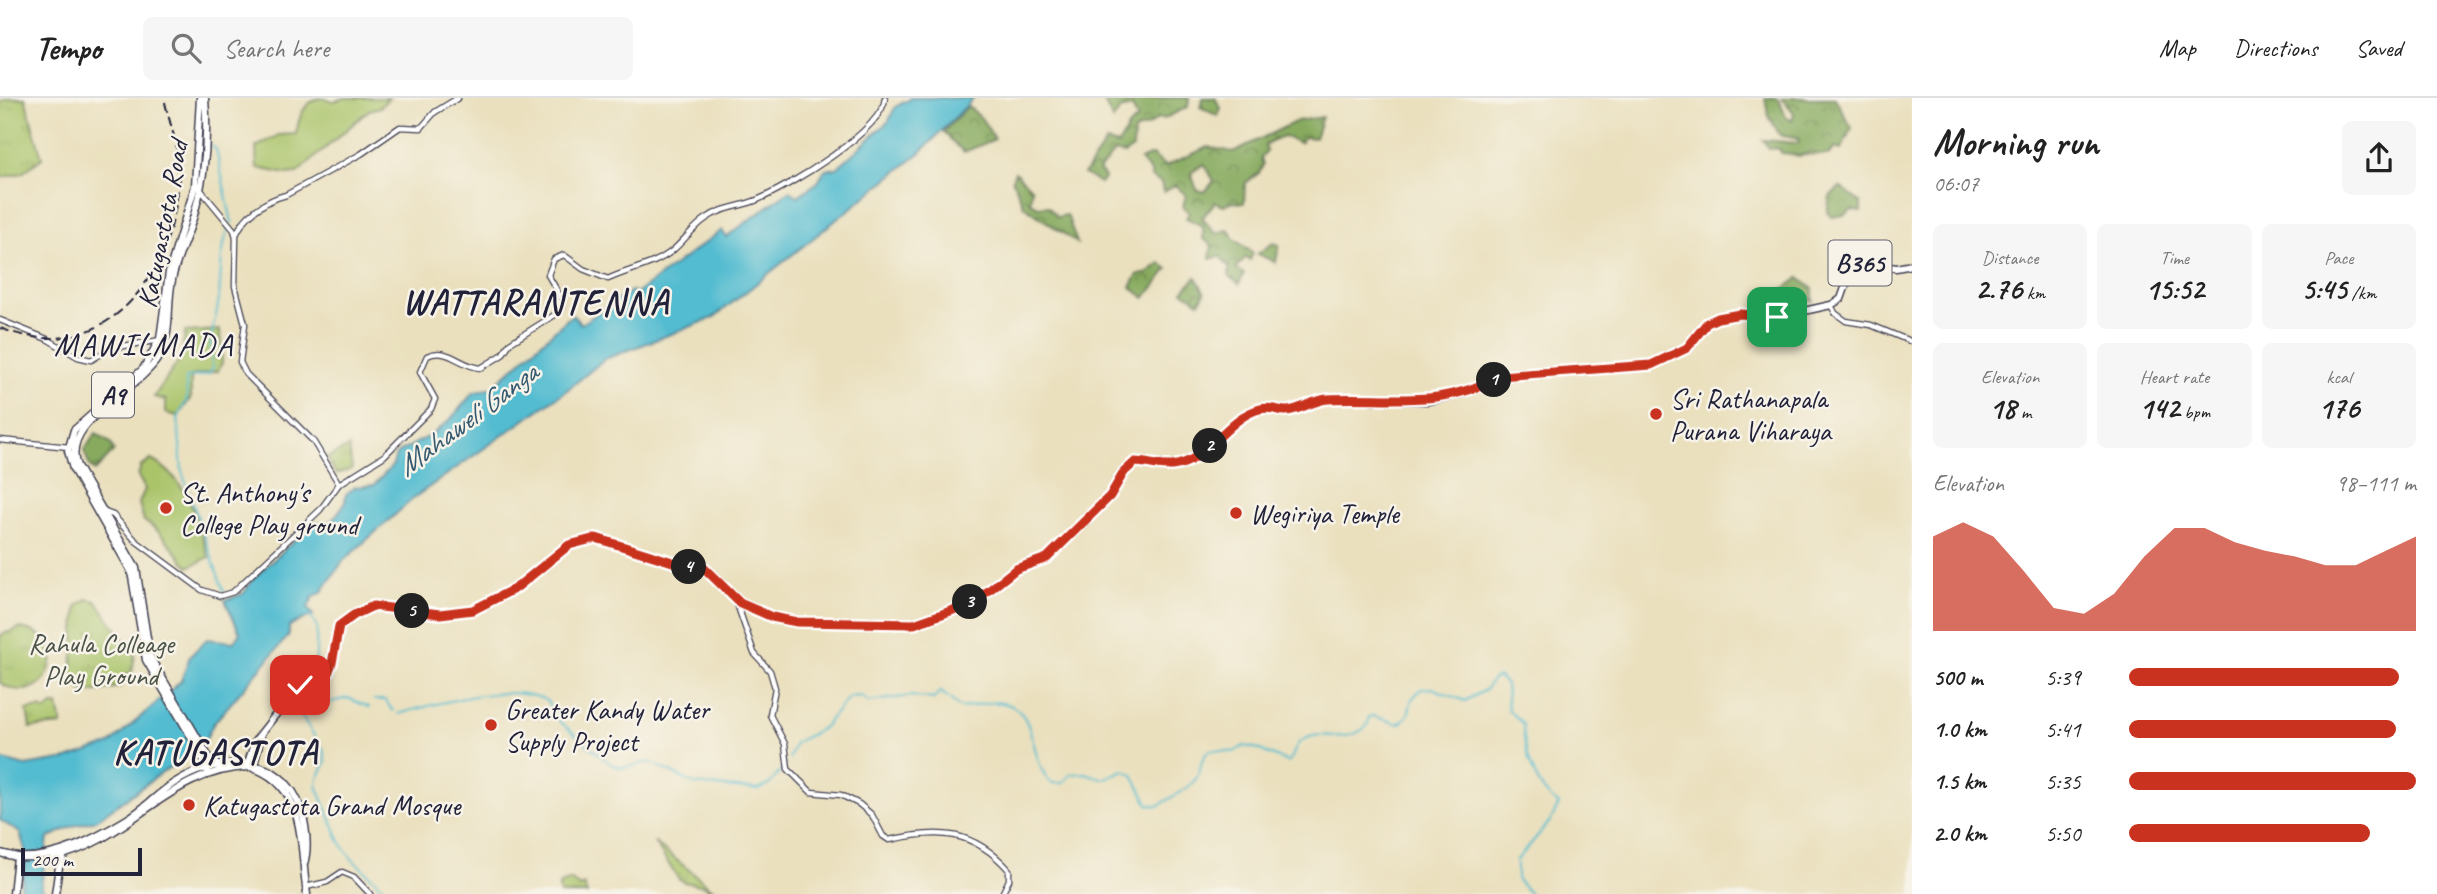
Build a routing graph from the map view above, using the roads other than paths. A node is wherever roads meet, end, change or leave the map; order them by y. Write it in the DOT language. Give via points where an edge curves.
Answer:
graph roads {
  1 [pos="203,98"];
  2 [pos="458,98"];
  3 [pos="885,98"];
  4 [pos="198,187"];
  5 [pos="236,237"];
  6 [pos="1912,265"];
  7 [pos="1831,305"];
  8 [pos="0,320"];
  9 [pos="163,340"];
  10 [pos="1912,342"];
  11 [pos="0,440"];
  12 [pos="71,448"];
  13 [pos="339,484"];
  14 [pos="101,511"];
  15 [pos="735,598"];
  16 [pos="207,760"];
  17 [pos="250,765"];
  18 [pos="220,766"];
  19 [pos="210,771"];
  20 [pos="192,774"];
  21 [pos="0,853"];
  22 [pos="53,855"];
  23 [pos="17,859"];
  24 [pos="306,891"];
  25 [pos="13,894"];
  26 [pos="55,894"];
  27 [pos="370,894"];
  28 [pos="1002,894"];
  1 -- 4 [label="main road, Katugastota Road / A9"];
  2 -- 5 [label="street" via="435,112 421,128 400,127 361,154 275,198 252,213"];
  3 -- 13 [label="street" via="879,112 839,154 761,198 706,218 653,263 608,279 564,255 554,258 548,275 563,301 561,310 481,368 445,353 427,356 420,372 435,399 431,409 384,456"];
  4 -- 5 [label="street"];
  4 -- 9 [label="main road, Katugastota Road / A9" via="172,278"];
  5 -- 13 [label="street" via="235,286 245,324 240,362 246,374 313,441"];
  6 -- 7 [label="main road, B365" via="1896,268 1859,263 1851,271 1841,299"];
  7 -- 10 [label="street" via="1846,321 1871,325"];
  7 -- 15 [label="main road, B365" via="1777,317 1740,314 1718,318 1707,323 1678,354 1651,365 1500,376 1486,385 1428,401 1325,399 1295,410 1259,409 1182,464 1170,467 1135,462 1110,496 1047,558 1016,569 959,608 914,624 797,622 761,613"];
  8 -- 9 [label="street" via="91,360 111,348"];
  9 -- 12 [label="main road, Katugastota Road / A9" via="152,366 83,427"];
  11 -- 12 [label="street"];
  12 -- 14 [label="main road, A9"];
  13 -- 14 [label="street" via="320,510 230,594 220,596 184,579 136,541 113,515"];
  14 -- 16 [label="main road, A9" via="138,574 146,646 158,676"];
  15 -- 17 [label="main road, B365" via="704,568 607,540 585,539 559,552 516,588 473,610 440,614 382,605 362,610 339,626 330,672 291,694 255,741"];
  15 -- 28 [label="street" via="754,653 770,670 775,688 770,715 785,744 788,769 799,782 811,792 841,795 859,804 889,840 929,831 976,844 1009,870"];
  16 -- 18 [label="main road"];
  16 -- 19 [label="main road"];
  16 -- 20 [label="main road"];
  17 -- 18 [label="main road"];
  17 -- 19 [label="main road"];
  17 -- 24 [label="main road" via="278,782 293,800"];
  18 -- 19 [label="main road"];
  19 -- 20 [label="main road"];
  19 -- 22 [label="main road" via="182,784 128,823"];
  20 -- 22 [label="main road" via="128,818"];
  21 -- 23 [label="main road"];
  22 -- 23 [label="main road"];
  22 -- 26 [label="main road" via="59,867"];
  23 -- 25 [label="main road"];
  24 -- 27 [label="street" via="342,872"];
}
